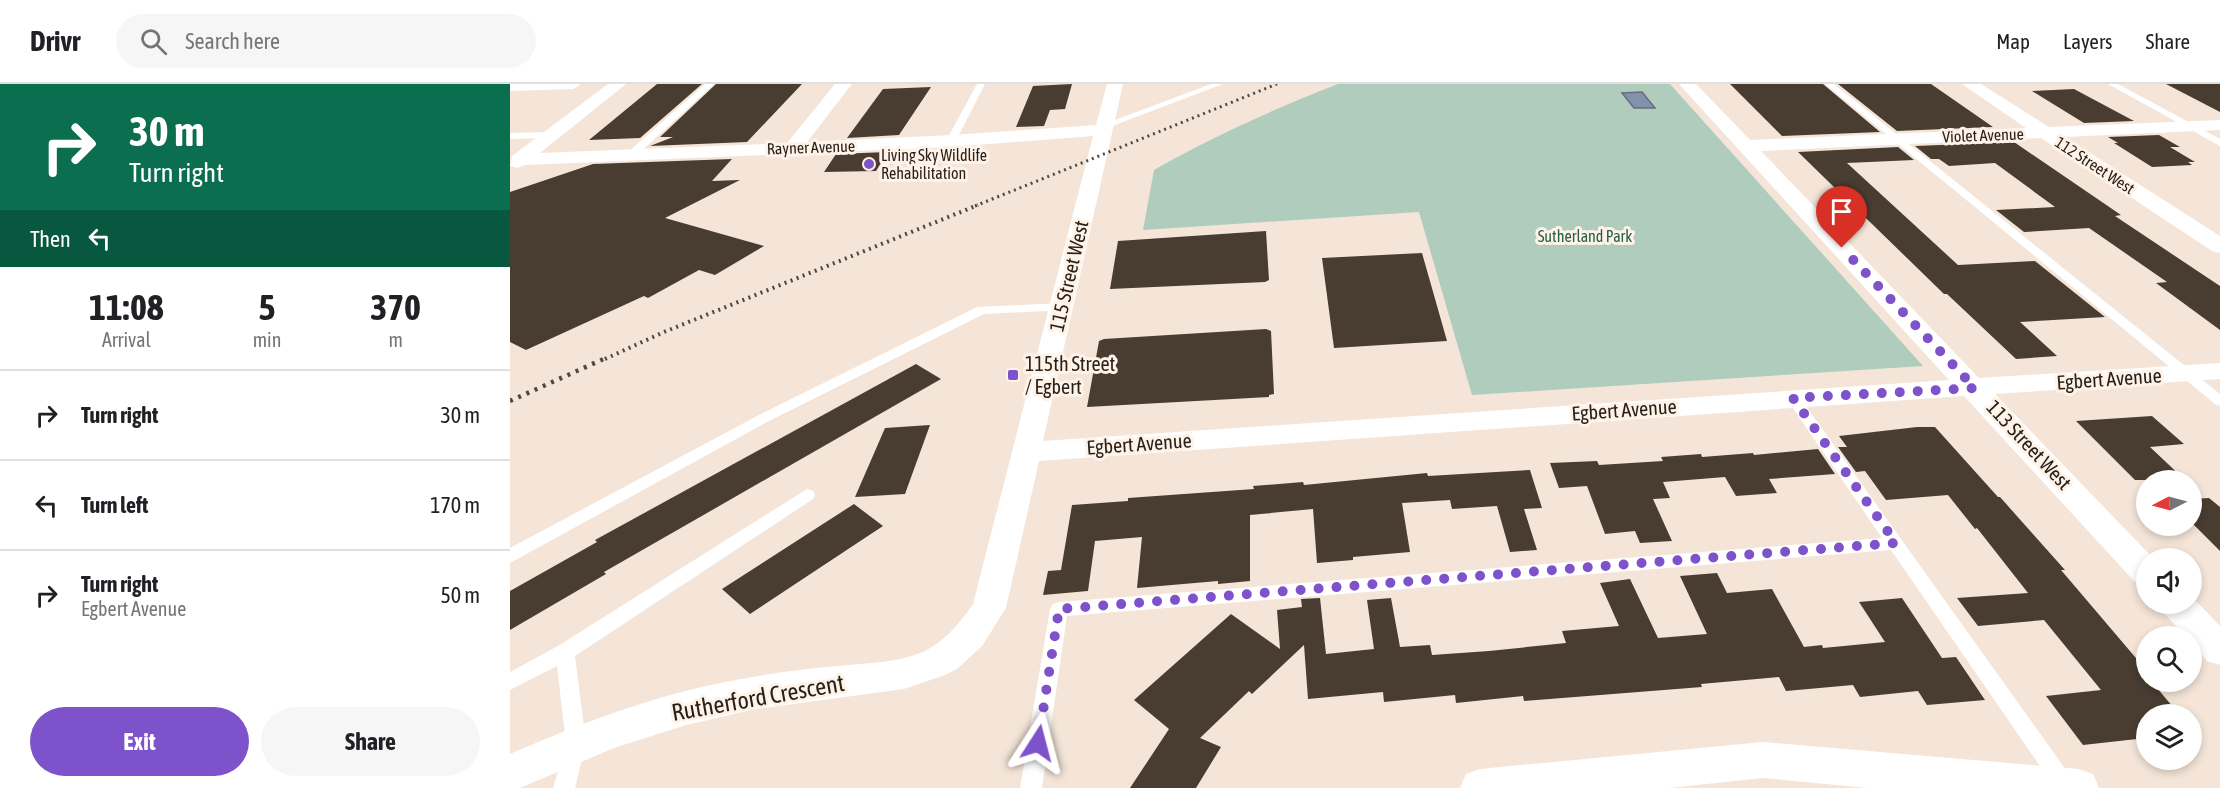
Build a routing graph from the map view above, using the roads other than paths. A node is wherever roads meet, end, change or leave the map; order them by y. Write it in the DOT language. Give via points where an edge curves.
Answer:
graph roads {
  1 [pos="573,84"];
  2 [pos="618,84"];
  3 [pos="710,84"];
  4 [pos="844,84"];
  5 [pos="981,84"];
  6 [pos="1115,84"];
  7 [pos="1219,84"];
  8 [pos="1687,84"];
  9 [pos="1829,84"];
  10 [pos="1970,84"];
  11 [pos="2112,84"];
  12 [pos="510,86"];
  13 [pos="2220,124"];
  14 [pos="2190,126"];
  15 [pos="1104,128"];
  16 [pos="2044,132"];
  17 [pos="552,135"];
  18 [pos="510,136"];
  19 [pos="1896,139"];
  20 [pos="951,141"];
  21 [pos="2220,143"];
  22 [pos="1746,146"];
  23 [pos="793,147"];
  24 [pos="631,155"];
  25 [pos="514,164"];
  26 [pos="2220,246"];
  27 [pos="1062,307"];
  28 [pos="2220,371"];
  29 [pos="2185,373"];
  30 [pos="1975,388"];
  31 [pos="1793,398"];
  32 [pos="2220,401"];
  33 [pos="1028,452"];
  34 [pos="807,495"];
  35 [pos="1896,543"];
  36 [pos="510,556"];
  37 [pos="2136,561"];
  38 [pos="989,608"];
  39 [pos="2186,614"];
  40 [pos="2220,650"];
  41 [pos="565,652"];
  42 [pos="510,682"];
  43 [pos="576,743"];
  44 [pos="510,773"];
  45 [pos="564,788"];
  46 [pos="1031,788"];
  47 [pos="1480,788"];
  48 [pos="2072,788"];
  1 -- 12 [label="street"];
  2 -- 17 [label="street"];
  3 -- 24 [label="lane"];
  4 -- 23 [label="street"];
  5 -- 20 [label="lane"];
  6 -- 15 [label="street, 115 Street West"];
  7 -- 15 [label="lane"];
  8 -- 22 [label="street, 113 Street West"];
  9 -- 19 [label="lane"];
  10 -- 16 [label="street, 112 Street West"];
  11 -- 14 [label="lane"];
  13 -- 14 [label="street, Violet Avenue"];
  14 -- 16 [label="street, Violet Avenue"];
  14 -- 21 [label="lane"];
  15 -- 20 [label="street, Rayner Avenue"];
  15 -- 27 [label="street, 115 Street West"];
  16 -- 19 [label="street, Violet Avenue"];
  16 -- 26 [label="street, 112 Street West"];
  17 -- 18 [label="lane"];
  17 -- 25 [label="street"];
  19 -- 22 [label="street, Violet Avenue"];
  19 -- 29 [label="lane"];
  20 -- 23 [label="street, Rayner Avenue"];
  22 -- 30 [label="street, 113 Street West"];
  23 -- 24 [label="street, Rayner Avenue"];
  24 -- 25 [label="street, Rayner Avenue"];
  27 -- 33 [label="street, 115 Street West"];
  27 -- 36 [label="lane" via="982,310 762,419"];
  28 -- 29 [label="street, Egbert Avenue"];
  29 -- 30 [label="street, Egbert Avenue"];
  29 -- 32 [label="lane"];
  30 -- 31 [label="street, Egbert Avenue"];
  30 -- 37 [label="street, 113 Street West"];
  31 -- 33 [label="street, Egbert Avenue"];
  31 -- 35 [label="lane"];
  33 -- 38 [label="street, 115 Street West"];
  34 -- 41 [label="lane"];
  35 -- 46 [label="lane" via="1059,609"];
  35 -- 48 [label="lane"];
  38 -- 43 [label="street, Rutherford Crescent" via="973,634 943,659 896,676 714,700"];
  39 -- 40 [label="street"];
  41 -- 42 [label="lane"];
  41 -- 43 [label="lane"];
  43 -- 44 [label="street, Rutherford Crescent"];
  43 -- 45 [label="lane"];
  47 -- 48 [label="street" via="1763,760"];
}
